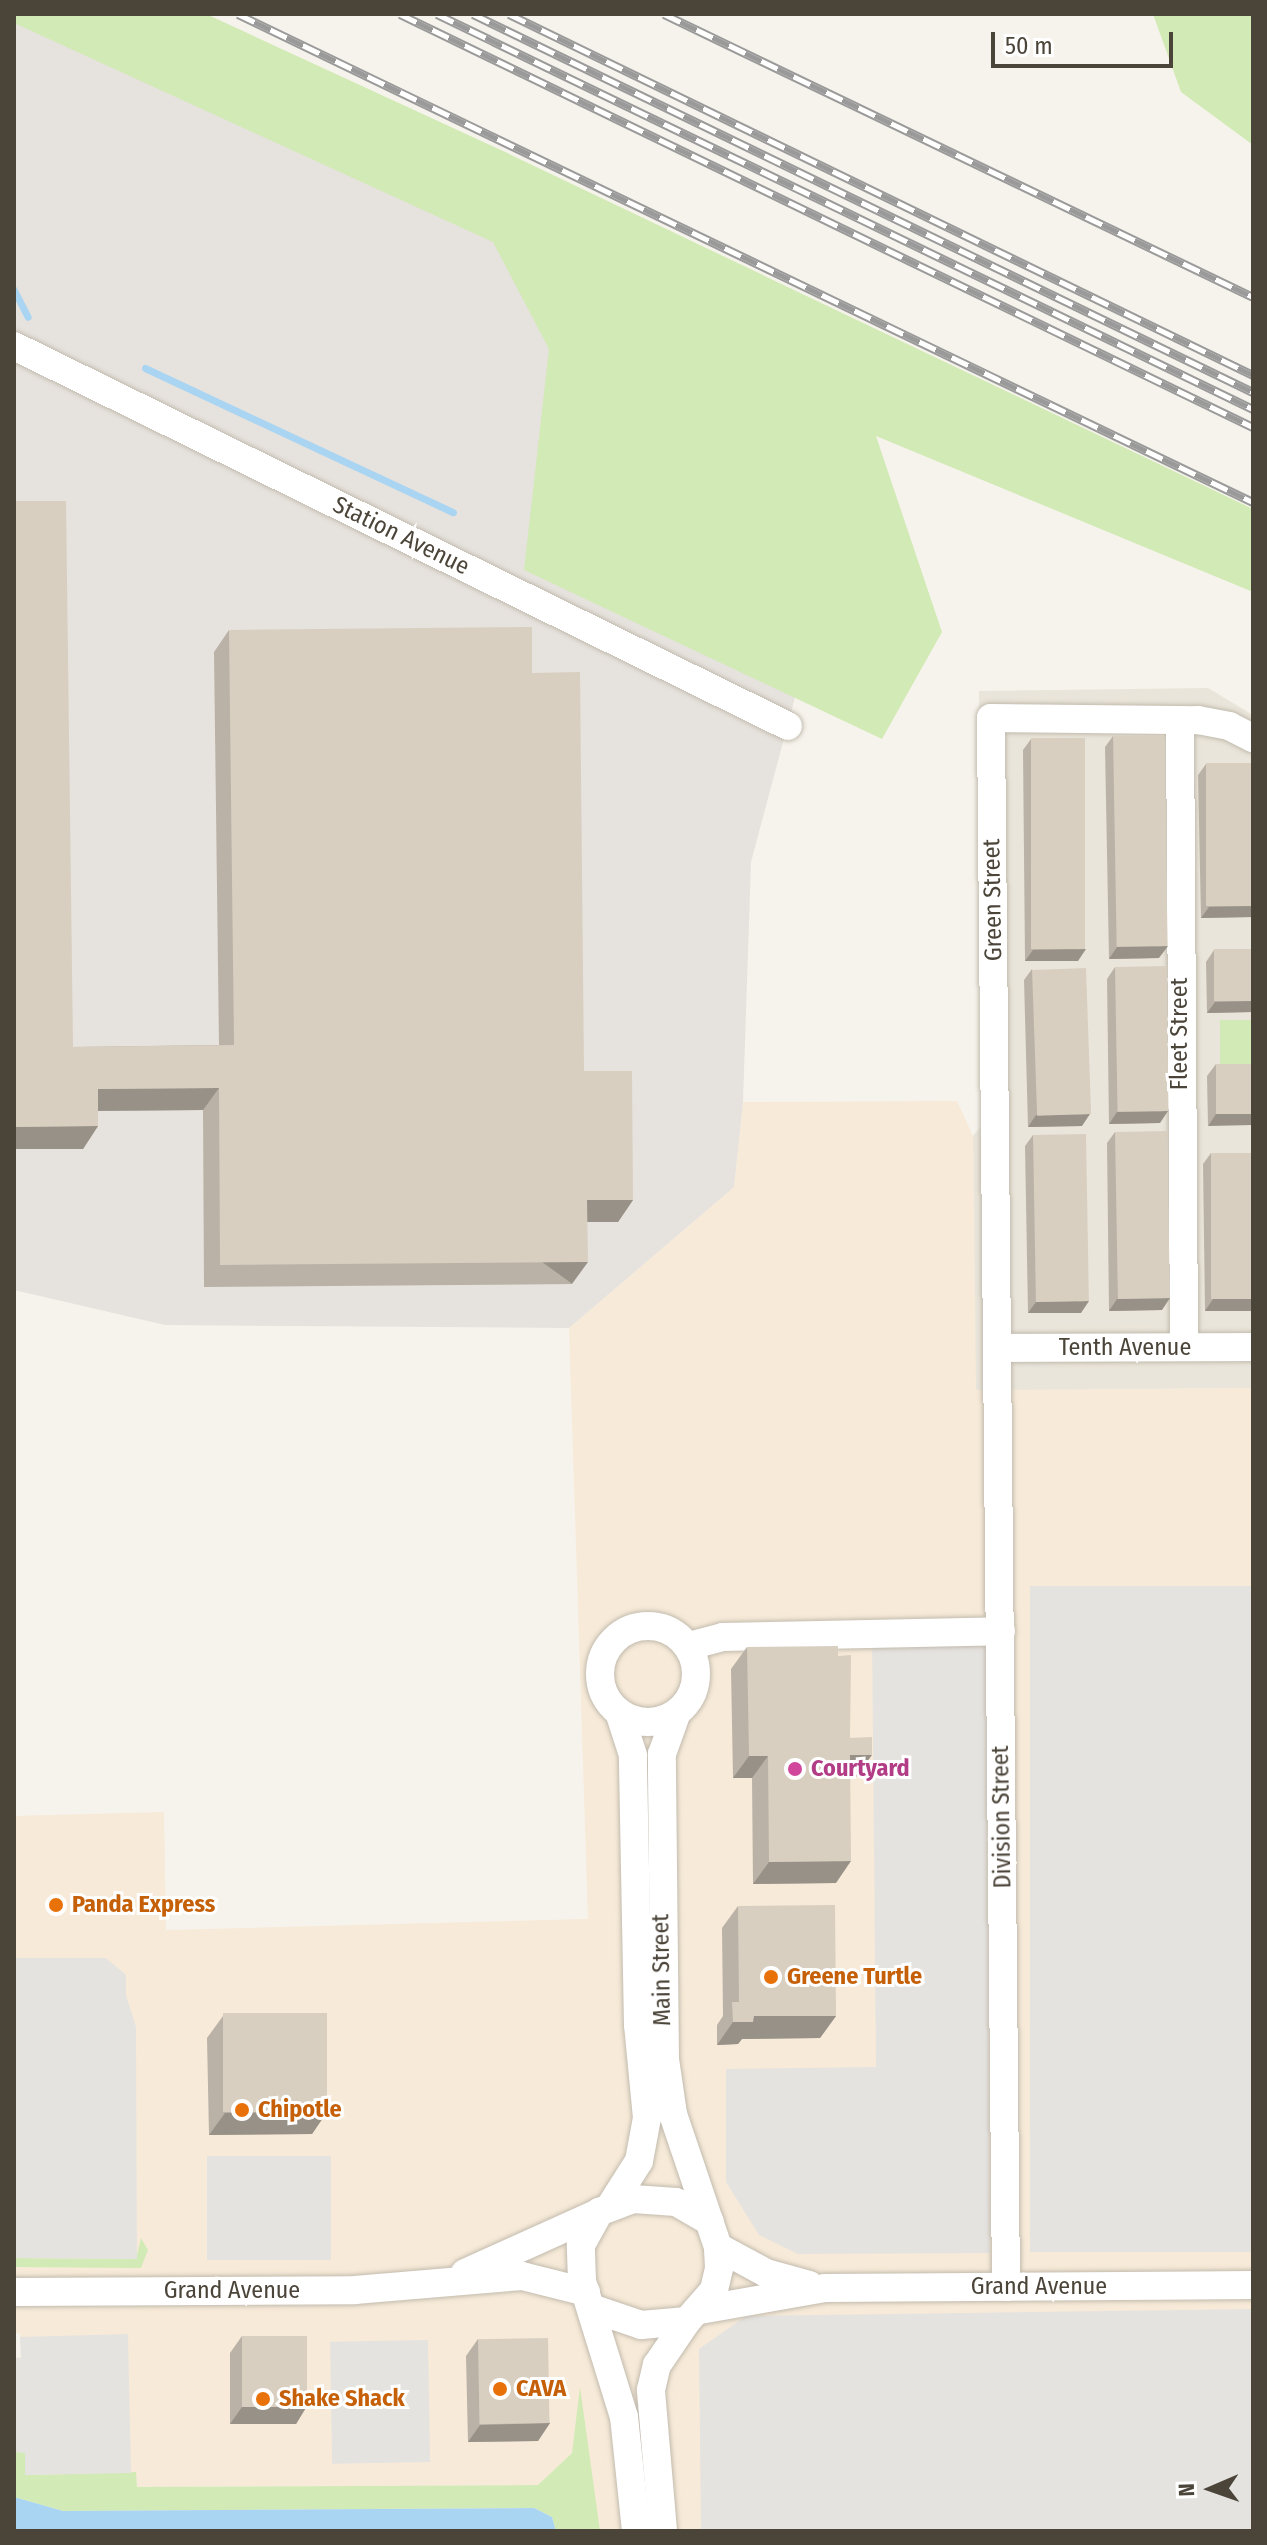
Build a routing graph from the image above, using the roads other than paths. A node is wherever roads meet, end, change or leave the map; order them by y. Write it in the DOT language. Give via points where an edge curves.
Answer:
graph roads {
  1 [pos="14,346"];
  2 [pos="1180,720"];
  3 [pos="788,726"];
  4 [pos="1253,738"];
  5 [pos="1184,1347"];
  6 [pos="1253,1347"];
  7 [pos="998,1348"];
  8 [pos="1001,1631"];
  9 [pos="689,1646"];
  10 [pos="620,1715"];
  11 [pos="676,1715"];
  12 [pos="605,2209"];
  13 [pos="714,2234"];
  14 [pos="450,2280"];
  15 [pos="1253,2285"];
  16 [pos="1006,2287"];
  17 [pos="825,2288"];
  18 [pos="14,2292"];
  19 [pos="590,2300"];
  20 [pos="694,2316"];
  21 [pos="636,2531"];
  22 [pos="663,2531"];
  1 -- 3 [label="street, Station Avenue"];
  2 -- 4 [label="street, Green Street" via="1221,724"];
  2 -- 5 [label="street, Fleet Street"];
  2 -- 7 [label="street, Green Street" via="991,718"];
  5 -- 6 [label="street, Tenth Avenue"];
  5 -- 7 [label="street, Tenth Avenue"];
  7 -- 8 [label="street, Division Street"];
  8 -- 9 [label="street" via="731,1636"];
  8 -- 16 [label="street, Division Street"];
  9 -- 10 [label="street" via="672,1632 651,1628 630,1629 610,1642 599,1678 605,1698"];
  9 -- 11 [label="street" via="697,1666 695,1687"];
  10 -- 11 [label="street" via="649,1721"];
  10 -- 12 [label="street, Main Street" via="633,1755 638,2025 647,2118 639,2161"];
  11 -- 13 [label="street, Main Street" via="662,1754 663,2037 673,2114"];
  12 -- 13 [label="street" via="665,2199"];
  12 -- 14 [label="street, Grand Avenue"];
  12 -- 19 [label="street" via="581,2245"];
  13 -- 17 [label="street, Grand Avenue" via="766,2273"];
  13 -- 20 [label="street" via="717,2280"];
  14 -- 18 [label="street, Grand Avenue" via="355,2290"];
  14 -- 19 [label="street, Grand Avenue" via="535,2276"];
  15 -- 16 [label="street, Grand Avenue"];
  16 -- 17 [label="street, Grand Avenue"];
  17 -- 20 [label="street, Grand Avenue"];
  19 -- 20 [label="street" via="641,2325"];
  19 -- 21 [label="street" via="624,2417"];
  20 -- 22 [label="street" via="657,2365 651,2390"];
}
